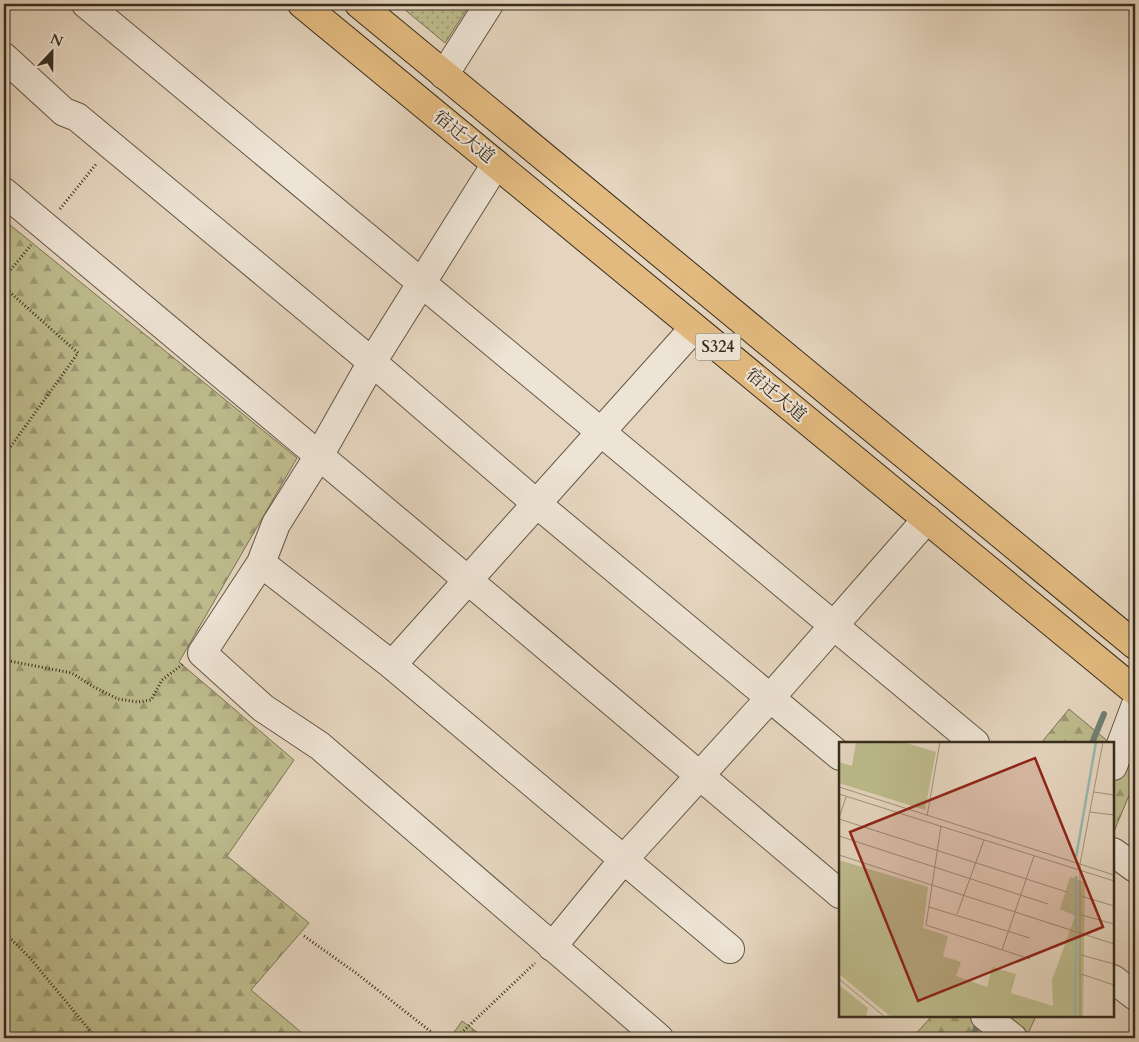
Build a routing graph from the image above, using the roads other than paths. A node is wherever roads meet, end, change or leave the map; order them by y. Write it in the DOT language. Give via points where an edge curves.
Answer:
graph roads {
  1 [pos="86,4"];
  2 [pos="302,4"];
  3 [pos="358,4"];
  4 [pos="489,4"];
  5 [pos="4,57"];
  6 [pos="444,75"];
  7 [pos="496,164"];
  8 [pos="4,192"];
  9 [pos="421,282"];
  10 [pos="694,328"];
  11 [pos="372,362"];
  12 [pos="600,431"];
  13 [pos="320,454"];
  14 [pos="537,504"];
  15 [pos="927,519"];
  16 [pos="261,563"];
  17 [pos="467,581"];
  18 [pos="833,625"];
  19 [pos="1135,645"];
  20 [pos="392,665"];
  21 [pos="1135,691"];
  22 [pos="771,697"];
  23 [pos="1135,707"];
  24 [pos="975,742"];
  25 [pos="839,755"];
  26 [pos="1114,763"];
  27 [pos="700,776"];
  28 [pos="1114,853"];
  29 [pos="624,859"];
  30 [pos="1135,868"];
  31 [pos="839,893"];
  32 [pos="552,947"];
  33 [pos="730,949"];
  34 [pos="1114,980"];
  35 [pos="1135,996"];
  36 [pos="659,1038"];
  1 -- 9 [label="street"];
  2 -- 7 [label="main road, 宿迁大道 / S324"];
  3 -- 6 [label="main road, 宿迁大道 / S324"];
  4 -- 6 [label="street"];
  5 -- 11 [label="street" via="64,112 77,117"];
  6 -- 19 [label="main road, 宿迁大道 / S324"];
  7 -- 9 [label="street"];
  7 -- 10 [label="main road, 宿迁大道 / S324"];
  8 -- 13 [label="street"];
  9 -- 11 [label="street"];
  9 -- 12 [label="street"];
  10 -- 12 [label="street"];
  10 -- 15 [label="main road, 宿迁大道 / S324"];
  11 -- 13 [label="street"];
  11 -- 14 [label="street"];
  12 -- 14 [label="street"];
  12 -- 18 [label="street"];
  13 -- 16 [label="street" via="276,524"];
  13 -- 17 [label="street"];
  14 -- 17 [label="street"];
  14 -- 22 [label="street"];
  15 -- 18 [label="street"];
  15 -- 21 [label="main road, 宿迁大道 / S324"];
  16 -- 20 [label="street"];
  16 -- 32 [label="street" via="202,654 263,708 320,746"];
  17 -- 20 [label="street"];
  17 -- 27 [label="street"];
  18 -- 22 [label="street"];
  18 -- 24 [label="street"];
  20 -- 29 [label="street"];
  22 -- 25 [label="street"];
  22 -- 27 [label="street"];
  23 -- 26 [label="street"];
  27 -- 29 [label="street"];
  27 -- 31 [label="street"];
  28 -- 30 [label="street"];
  29 -- 32 [label="street"];
  29 -- 33 [label="street"];
  32 -- 36 [label="street"];
  34 -- 35 [label="street"];
}
